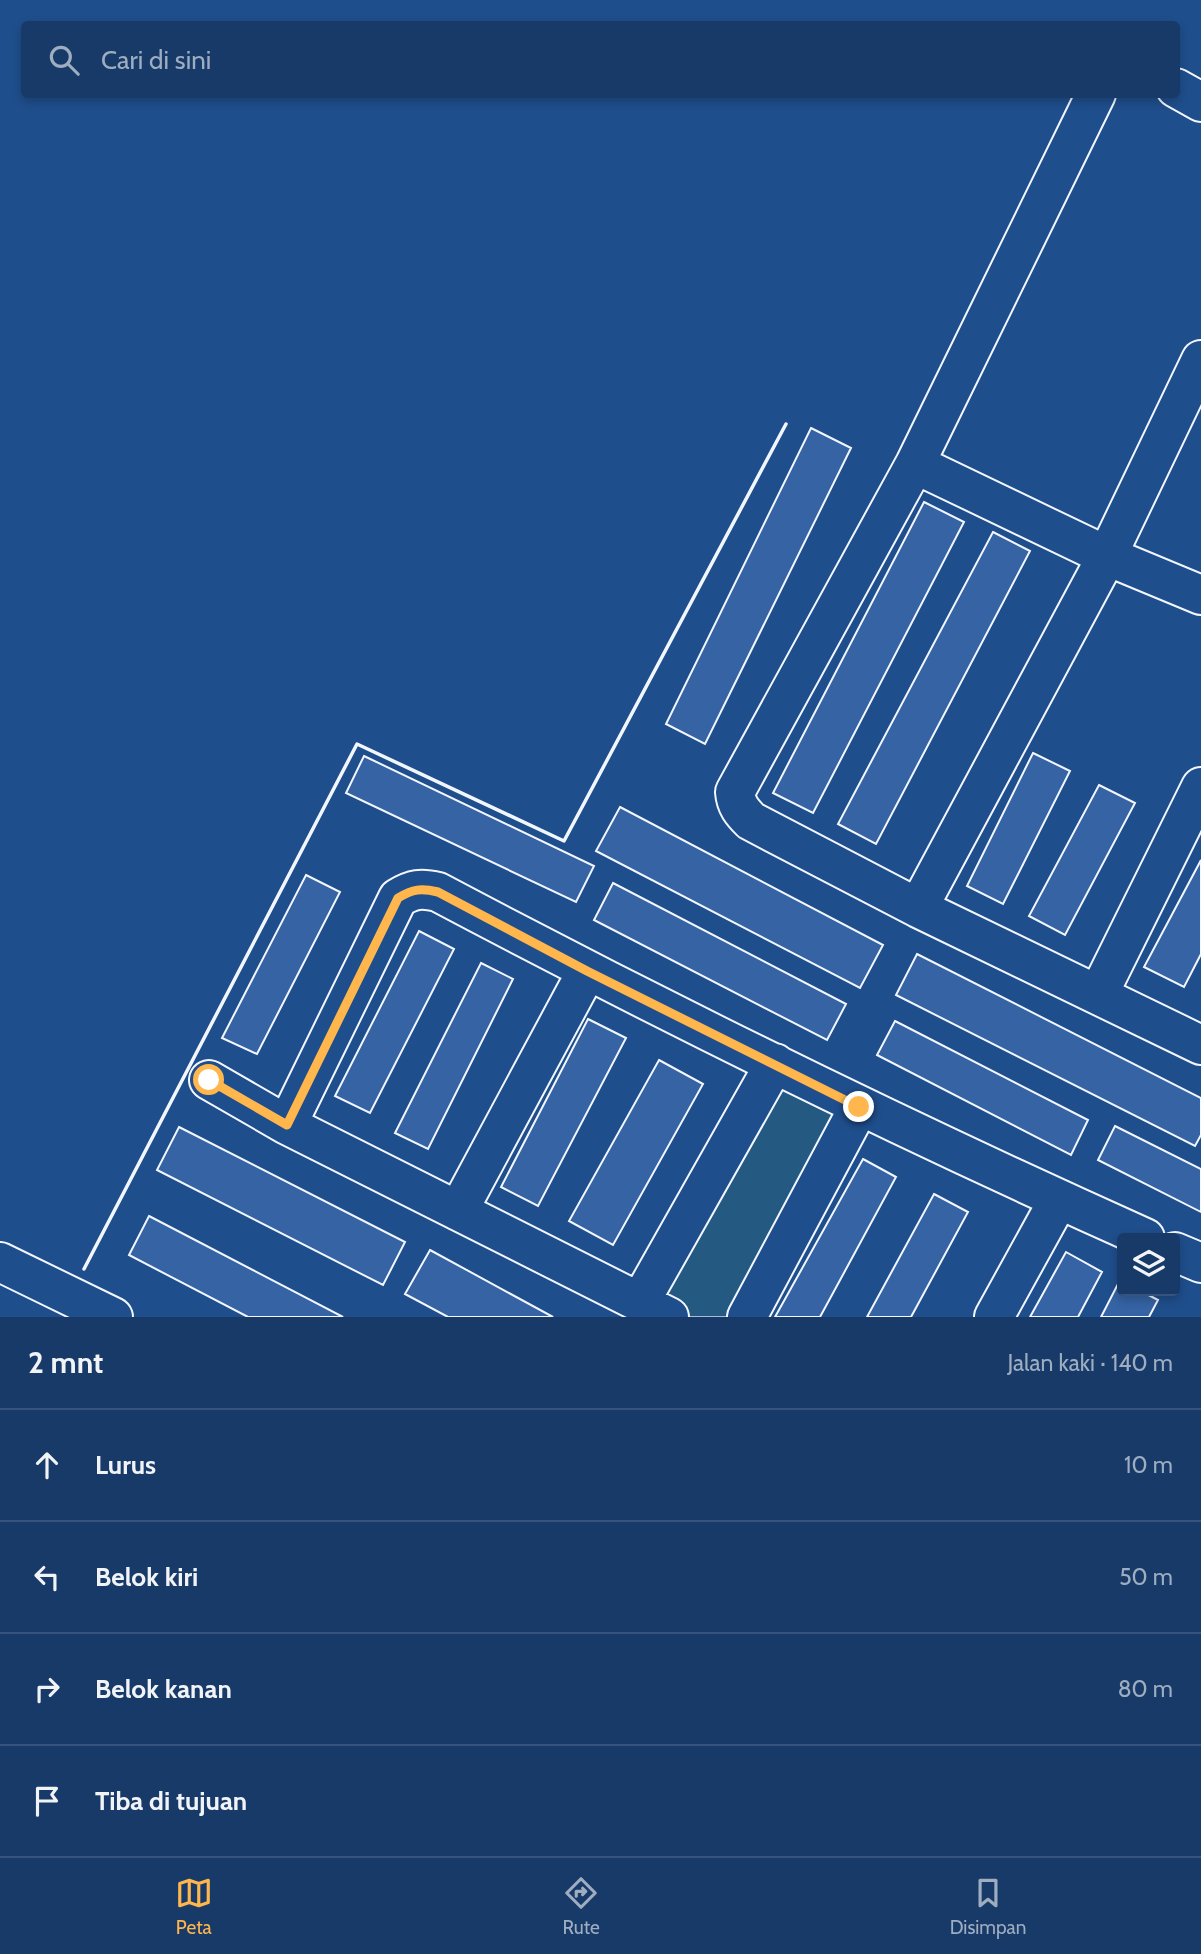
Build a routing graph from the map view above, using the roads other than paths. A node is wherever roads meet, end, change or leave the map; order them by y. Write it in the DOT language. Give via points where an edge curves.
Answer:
graph roads {
  1 [pos="1180,90"];
  2 [pos="1094,98"];
  3 [pos="1201,102"];
  4 [pos="1201,360"];
  5 [pos="915,464"];
  6 [pos="1107,556"];
  7 [pos="1201,595"];
  8 [pos="1201,788"];
  9 [pos="918,908"];
  10 [pos="587,971"];
  11 [pos="1098,995"];
  12 [pos="1201,1045"];
  13 [pos="775,1063"];
  14 [pos="209,1080"];
  15 [pos="859,1107"];
  16 [pos="287,1125"];
  17 [pos="1059,1199"];
  18 [pos="458,1211"];
  19 [pos="1134,1233"];
  20 [pos="1180,1254"];
  21 [pos="0,1262"];
  22 [pos="1201,1263"];
  23 [pos="654,1309"];
  24 [pos="113,1317"];
  25 [pos="747,1317"];
  26 [pos="994,1317"];
  1 -- 3 [label="street"];
  2 -- 5 [label="street"];
  4 -- 6 [label="street"];
  5 -- 6 [label="street"];
  5 -- 9 [label="street" via="735,792 751,821"];
  6 -- 7 [label="street"];
  6 -- 9 [label="street"];
  8 -- 11 [label="street"];
  9 -- 11 [label="street"];
  10 -- 13 [label="street"];
  10 -- 16 [label="street" via="438,892 411,890 398,898"];
  10 -- 18 [label="street"];
  11 -- 12 [label="street"];
  13 -- 15 [label="street"];
  13 -- 23 [label="street"];
  14 -- 16 [label="street"];
  15 -- 17 [label="street"];
  15 -- 25 [label="street"];
  16 -- 18 [label="street"];
  17 -- 19 [label="street"];
  17 -- 26 [label="street"];
  18 -- 23 [label="street"];
  20 -- 22 [label="street"];
  21 -- 24 [label="street"];
}
